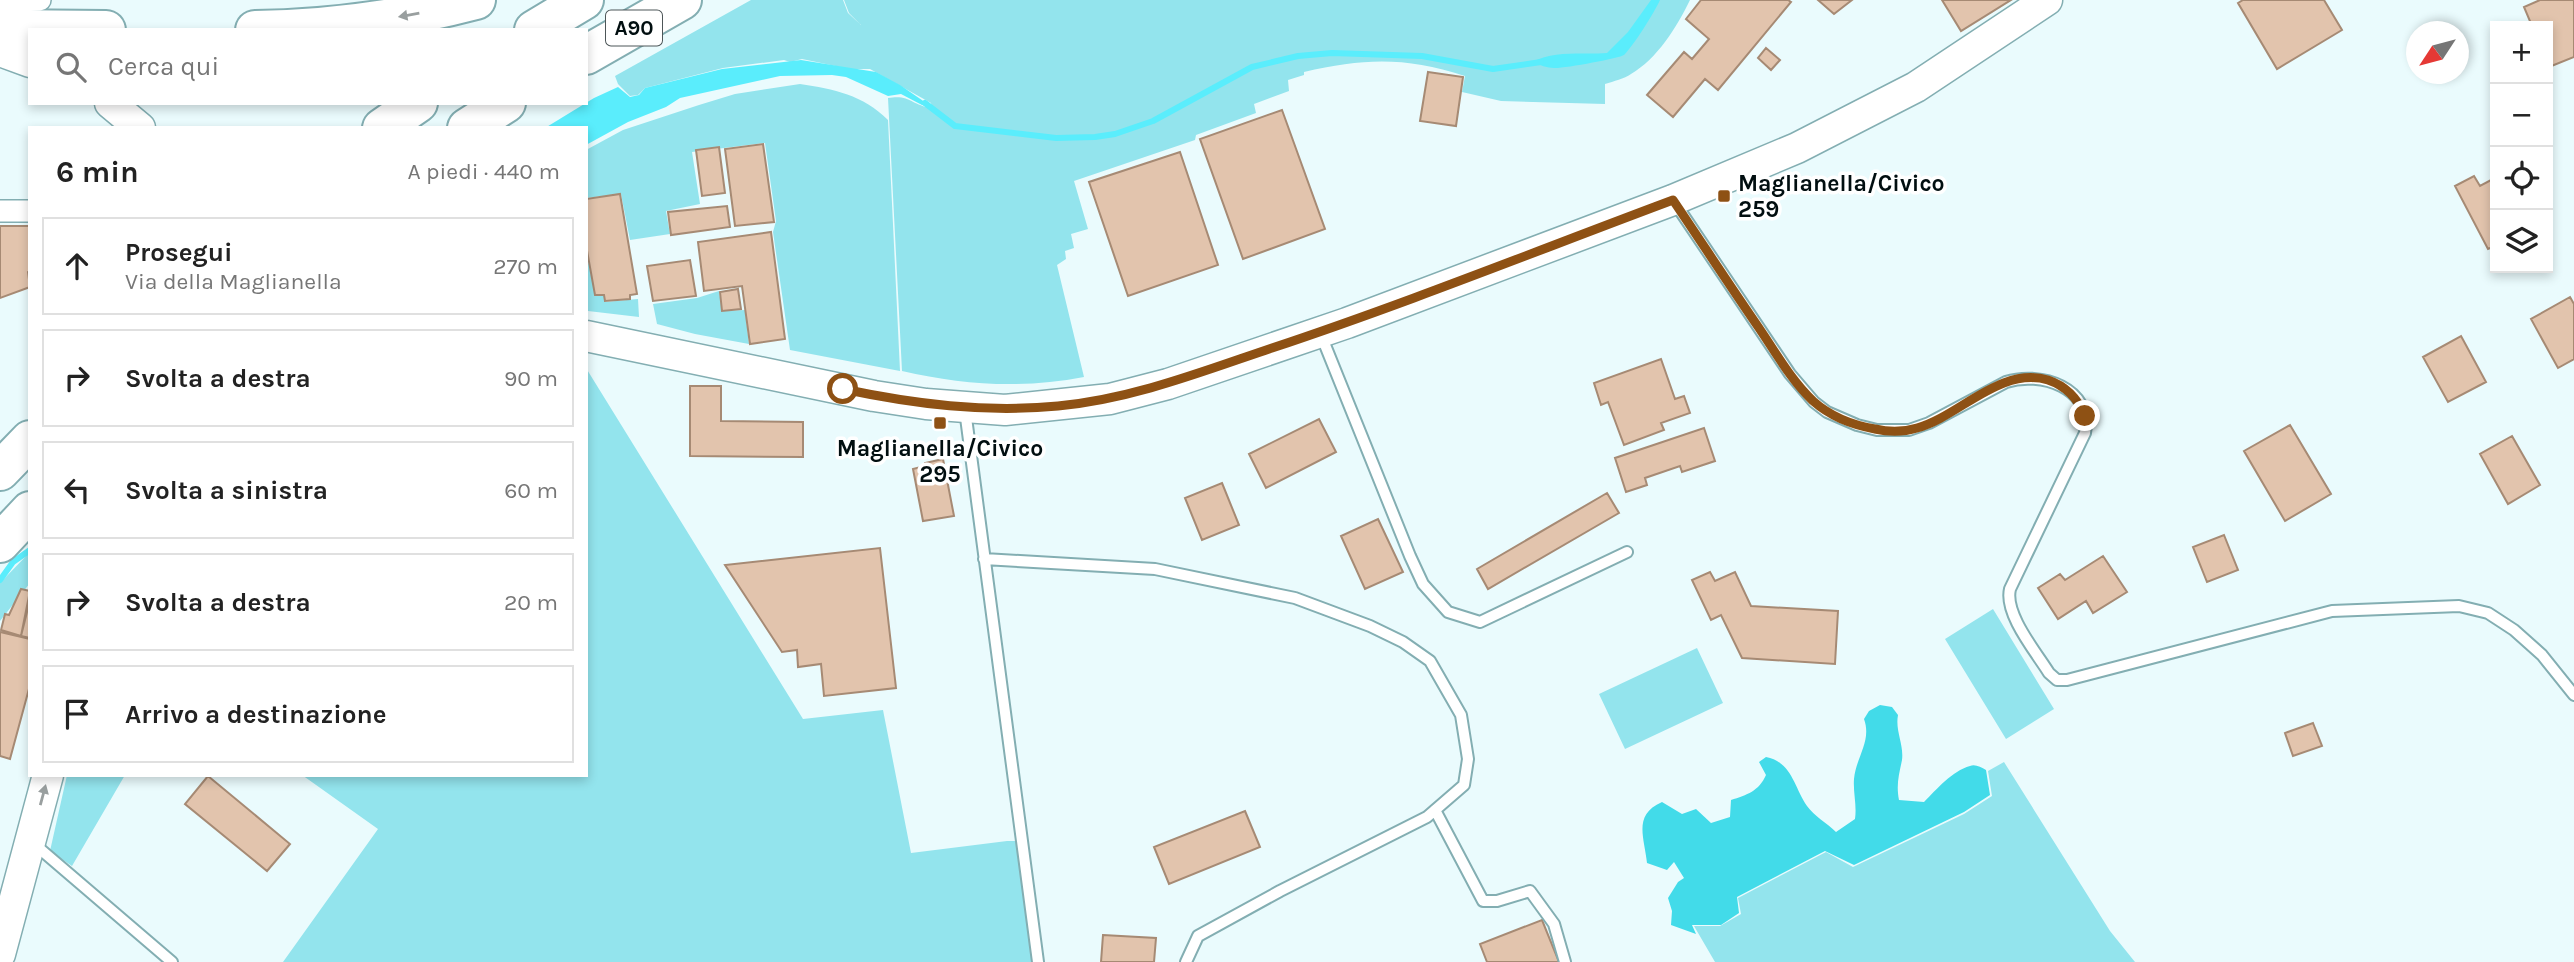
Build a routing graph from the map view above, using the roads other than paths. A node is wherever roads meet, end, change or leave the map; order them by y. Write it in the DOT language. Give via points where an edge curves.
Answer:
graph roads {
  1 [pos="40,0"];
  2 [pos="476,0"];
  3 [pos="584,0"];
  4 [pos="682,0"];
  5 [pos="2048,0"];
  6 [pos="0,2"];
  7 [pos="310,28"];
  8 [pos="537,28"];
  9 [pos="0,29"];
  10 [pos="28,29"];
  11 [pos="0,51"];
  12 [pos="588,54"];
  13 [pos="28,61"];
  14 [pos="112,105"];
  15 [pos="415,105"];
  16 [pos="503,105"];
  17 [pos="138,126"];
  18 [pos="385,126"];
  19 [pos="470,126"];
  20 [pos="1673,200"];
  21 [pos="0,211"];
  22 [pos="28,211"];
  23 [pos="1320,332"];
  24 [pos="588,336"];
  25 [pos="965,408"];
  26 [pos="28,442"];
  27 [pos="0,471"];
  28 [pos="28,513"];
  29 [pos="0,542"];
  30 [pos="1627,552"];
  31 [pos="984,559"];
  32 [pos="2574,695"];
  33 [pos="47,777"];
  34 [pos="1435,810"];
  35 [pos="31,841"];
  36 [pos="2,943"];
  37 [pos="172,962"];
  38 [pos="1038,962"];
  39 [pos="1186,962"];
  40 [pos="1565,962"];
  1 -- 6 [label="street"];
  2 -- 7 [label="highway, one-way" via="426,12"];
  3 -- 8 [label="highway, A90"];
  4 -- 12 [label="highway, A90"];
  5 -- 20 [label="main road" via="1916,87 1797,148"];
  9 -- 10 [label="highway"];
  11 -- 13 [label="main road"];
  14 -- 17 [label="main road"];
  15 -- 18 [label="highway"];
  16 -- 19 [label="highway"];
  20 -- 23 [label="main road"];
  20 -- 32 [label="lane" via="1790,374 1814,402 1842,420 1877,430 1919,428 2019,378 2057,383 2076,399 2085,416 2085,433 2008,598 2014,617 2057,680 2332,611 2459,606 2488,613 2514,630 2542,655"];
  21 -- 22 [label="street"];
  23 -- 25 [label="main road" via="1110,399 1018,409"];
  23 -- 30 [label="lane" via="1410,556 1423,584 1448,612 1480,622"];
  24 -- 25 [label="main road" via="874,396"];
  25 -- 31 [label="lane"];
  26 -- 27 [label="highway"];
  28 -- 29 [label="highway"];
  31 -- 34 [label="lane" via="1155,569 1295,598 1403,642 1430,661 1461,715 1468,760 1464,785"];
  31 -- 38 [label="lane"];
  35 -- 33 [label="main road, one-way"];
  34 -- 39 [label="lane" via="1198,936"];
  34 -- 40 [label="lane" via="1483,901 1530,891 1553,924"];
  35 -- 36 [label="main road"];
  35 -- 37 [label="lane"];
}
